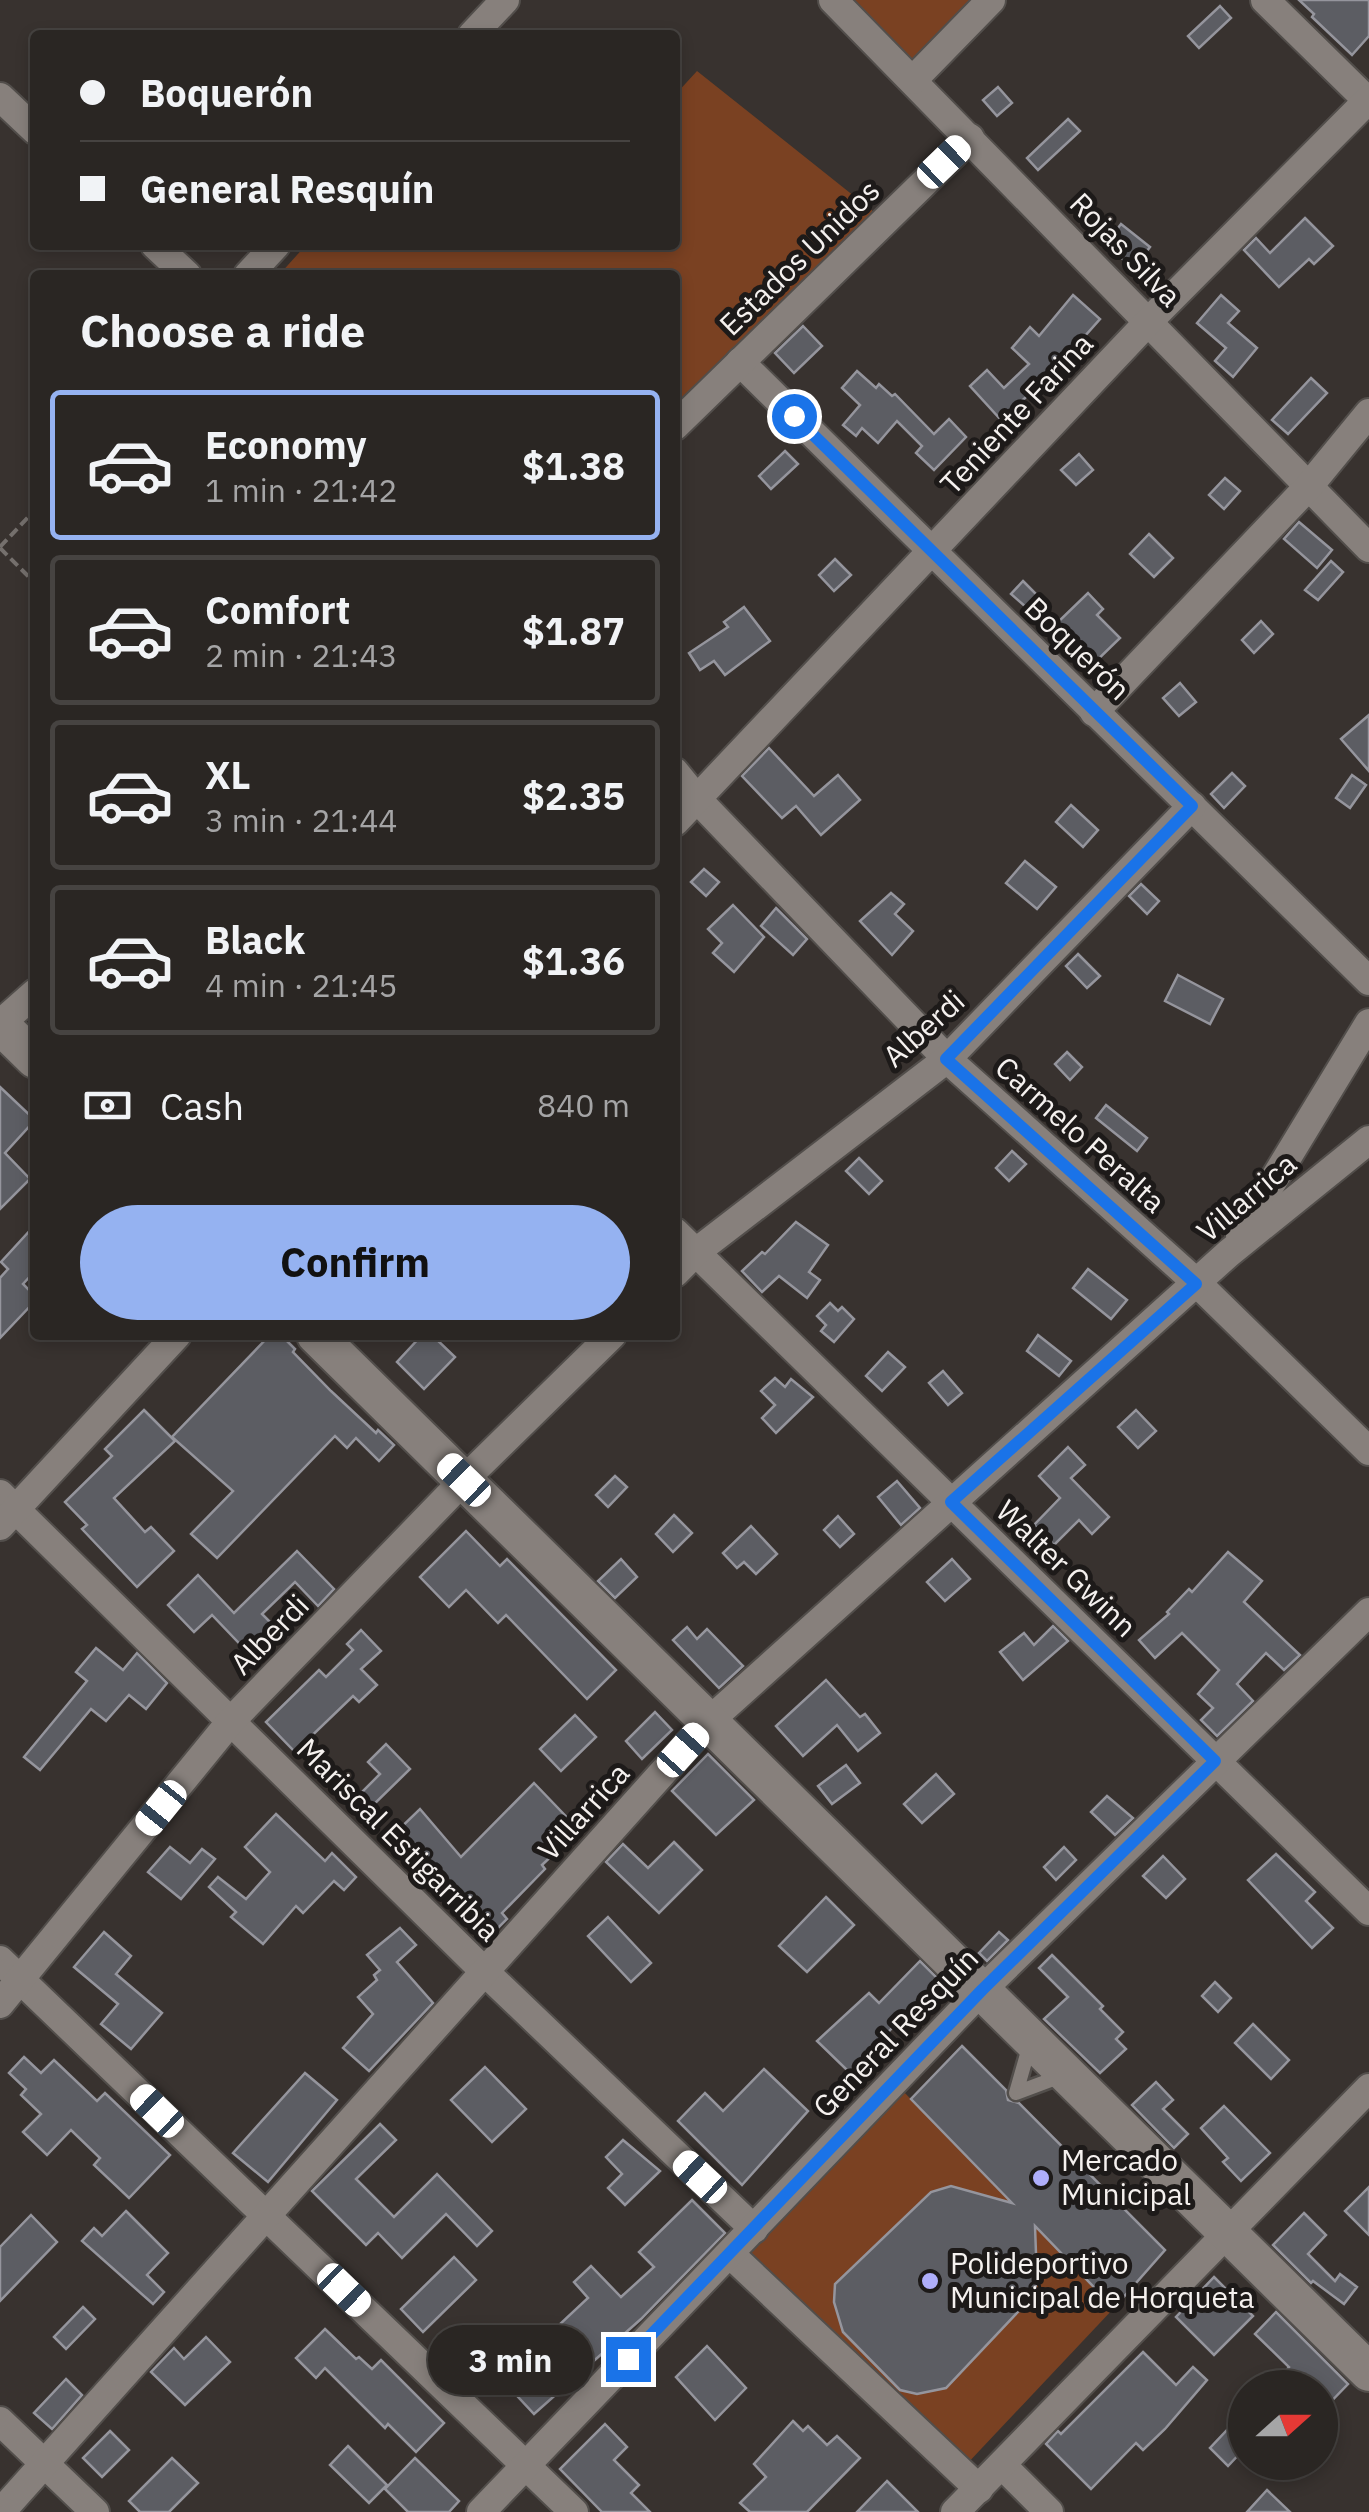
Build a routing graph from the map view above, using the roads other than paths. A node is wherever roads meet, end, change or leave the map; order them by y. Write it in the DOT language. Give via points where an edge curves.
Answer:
graph roads {
  1 [pos="504,0"];
  2 [pos="833,0"];
  3 [pos="992,0"];
  4 [pos="1265,0"];
  5 [pos="477,30"];
  6 [pos="913,80"];
  7 [pos="0,96"];
  8 [pos="1368,101"];
  9 [pos="30,125"];
  10 [pos="970,138"];
  11 [pos="160,250"];
  12 [pos="271,250"];
  13 [pos="182,270"];
  14 [pos="253,270"];
  15 [pos="1149,322"];
  16 [pos="740,362"];
  17 [pos="1369,413"];
  18 [pos="680,421"];
  19 [pos="1309,486"];
  20 [pos="1369,548"];
  21 [pos="931,552"];
  22 [pos="1094,712"];
  23 [pos="680,778"];
  24 [pos="697,799"];
  25 [pos="1192,806"];
  26 [pos="680,817"];
  27 [pos="1369,981"];
  28 [pos="30,998"];
  29 [pos="1369,1023"];
  30 [pos="0,1025"];
  31 [pos="30,1055"];
  32 [pos="946,1059"];
  33 [pos="1369,1140"];
  34 [pos="680,1237"];
  35 [pos="696,1252"];
  36 [pos="1229,1254"];
  37 [pos="680,1268"];
  38 [pos="1196,1284"];
  39 [pos="172,1340"];
  40 [pos="321,1340"];
  41 [pos="607,1340"];
  42 [pos="1369,1451"];
  43 [pos="464,1480"];
  44 [pos="951,1502"];
  45 [pos="5,1510"];
  46 [pos="1369,1612"];
  47 [pos="231,1722"];
  48 [pos="708,1722"];
  49 [pos="1215,1761"];
  50 [pos="1369,1911"];
  51 [pos="0,1960"];
  52 [pos="485,1972"];
  53 [pos="21,1980"];
  54 [pos="982,1990"];
  55 [pos="0,2004"];
  56 [pos="1032,2039"];
  57 [pos="1068,2074"];
  58 [pos="1369,2088"];
  59 [pos="266,2216"];
  60 [pos="754,2229"];
  61 [pos="1229,2235"];
  62 [pos="730,2254"];
  63 [pos="1369,2372"];
  64 [pos="0,2422"];
  65 [pos="46,2464"];
  66 [pos="525,2465"];
  67 [pos="1002,2465"];
  68 [pos="979,2488"];
  69 [pos="2,2512"];
  70 [pos="95,2512"];
  71 [pos="481,2512"];
  72 [pos="574,2512"];
  73 [pos="956,2512"];
  74 [pos="1049,2512"];
  1 -- 5 [label="street"];
  2 -- 6 [label="street, Rojas Silva"];
  3 -- 6 [label="street"];
  4 -- 8 [label="street"];
  6 -- 10 [label="street, Rojas Silva"];
  7 -- 9 [label="street"];
  8 -- 15 [label="street, Teniente Farina"];
  10 -- 15 [label="street, Rojas Silva"];
  10 -- 16 [label="street, Estados Unidos"];
  11 -- 13 [label="street"];
  12 -- 14 [label="street"];
  15 -- 19 [label="street, Rojas Silva"];
  15 -- 21 [label="street, Teniente Farina"];
  16 -- 18 [label="street, Estados Unidos"];
  16 -- 21 [label="street, Boquerón"];
  17 -- 19 [label="street"];
  19 -- 20 [label="street, Rojas Silva"];
  19 -- 22 [label="street"];
  21 -- 22 [label="street, Boquerón"];
  21 -- 24 [label="street, Teniente Farina"];
  22 -- 25 [label="street, Boquerón"];
  23 -- 24 [label="street, Carmelo Peralta"];
  24 -- 26 [label="street, Teniente Farina"];
  24 -- 32 [label="street, Carmelo Peralta"];
  25 -- 27 [label="street, Boquerón"];
  25 -- 32 [label="street, Alberdi"];
  28 -- 30 [label="street"];
  29 -- 36 [label="street"];
  30 -- 31 [label="main road"];
  32 -- 35 [label="street, Alberdi"];
  32 -- 38 [label="street, Carmelo Peralta"];
  33 -- 36 [label="street, Villarrica"];
  34 -- 35 [label="street, Walter Gwinn"];
  35 -- 37 [label="street, Alberdi"];
  35 -- 44 [label="street, Walter Gwinn"];
  36 -- 38 [label="street, Villarrica"];
  38 -- 42 [label="street, Carmelo Peralta"];
  38 -- 44 [label="street, Villarrica"];
  39 -- 45 [label="street"];
  40 -- 43 [label="main road"];
  41 -- 43 [label="street, Alberdi"];
  43 -- 47 [label="street, Alberdi"];
  43 -- 48 [label="main road"];
  44 -- 48 [label="street, Villarrica"];
  44 -- 49 [label="street, Walter Gwinn"];
  45 -- 47 [label="street, Mariscal Estigarribia"];
  46 -- 49 [label="street, General Resquín"];
  47 -- 52 [label="street, Mariscal Estigarribia"];
  47 -- 53 [label="street, Alberdi"];
  48 -- 52 [label="street, Villarrica"];
  48 -- 54 [label="main road"];
  49 -- 50 [label="street, Walter Gwinn"];
  49 -- 54 [label="street, General Resquín"];
  51 -- 53 [label="street"];
  52 -- 59 [label="street, Villarrica"];
  52 -- 60 [label="street, Mariscal Estigarribia"];
  53 -- 55 [label="street, Alberdi"];
  53 -- 59 [label="street"];
  54 -- 56 [label="main road"];
  54 -- 60 [label="street, General Resquín"];
  56 -- 57 [label="main road"];
  56 -- 57 [label="lane" via="1016,2094"];
  57 -- 61 [label="main road"];
  58 -- 61 [label="street"];
  59 -- 65 [label="street, Villarrica"];
  59 -- 66 [label="street"];
  60 -- 62 [label="street, General Resquín"];
  61 -- 63 [label="main road"];
  61 -- 67 [label="street"];
  62 -- 66 [label="street, General Resquín"];
  62 -- 68 [label="street"];
  64 -- 65 [label="street"];
  65 -- 69 [label="street, Villarrica"];
  65 -- 70 [label="street"];
  66 -- 71 [label="street, General Resquín"];
  66 -- 72 [label="street"];
  67 -- 68 [label="street"];
  67 -- 74 [label="street"];
  68 -- 73 [label="street"];
}
